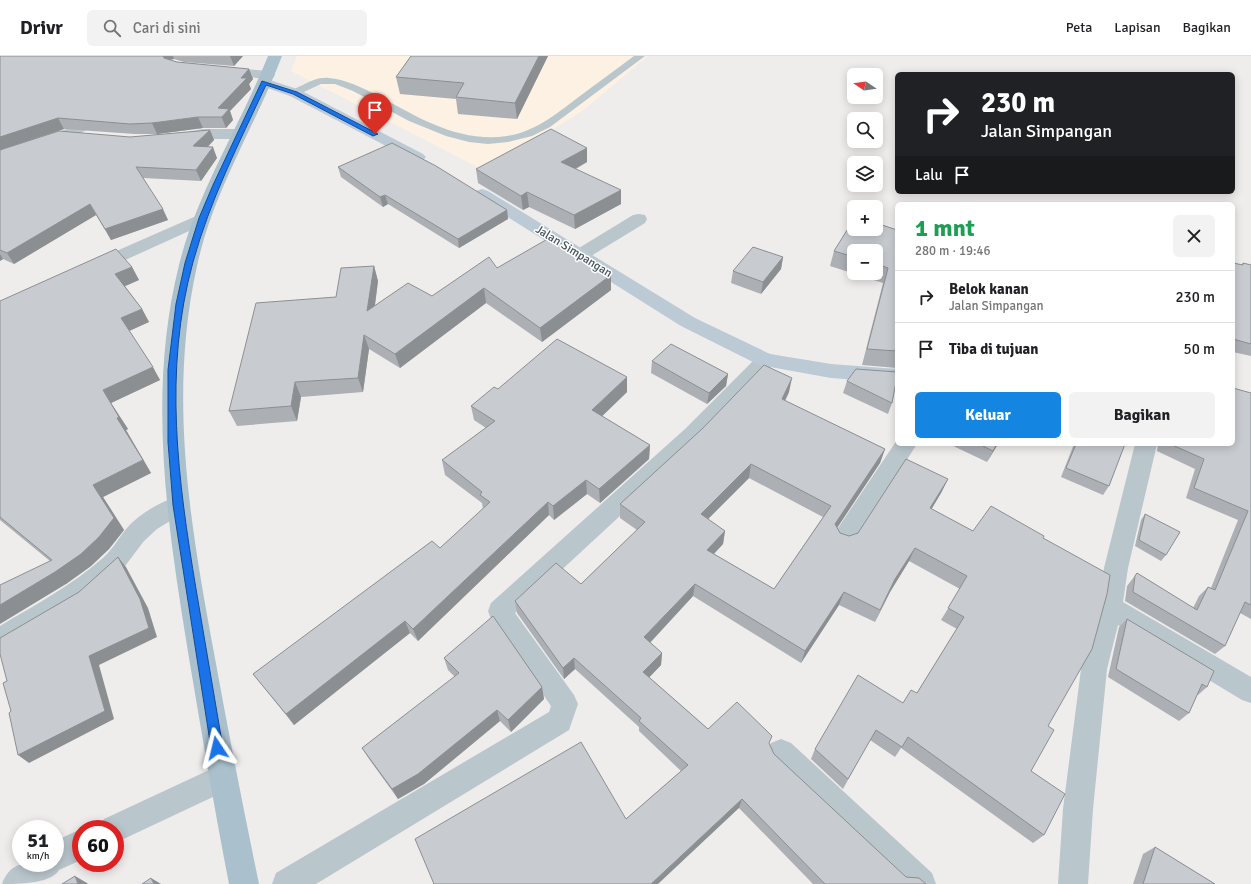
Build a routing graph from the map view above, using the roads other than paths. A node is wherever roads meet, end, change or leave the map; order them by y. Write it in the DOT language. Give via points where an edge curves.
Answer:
graph roads {
  1 [pos="640,56"];
  2 [pos="210,70"];
  3 [pos="269,71"];
  4 [pos="295,93"];
  5 [pos="84,126"];
  6 [pos="239,134"];
  7 [pos="64,135"];
  8 [pos="96,138"];
  9 [pos="164,139"];
  10 [pos="49,140"];
  11 [pos="431,164"];
  12 [pos="465,184"];
  13 [pos="202,218"];
  14 [pos="639,219"];
  15 [pos="580,255"];
  16 [pos="80,274"];
  17 [pos="766,360"];
  18 [pos="895,376"];
  19 [pos="905,446"];
  20 [pos="1146,446"];
  21 [pos="178,505"];
  22 [pos="844,538"];
  23 [pos="1110,607"];
  24 [pos="0,639"];
  25 [pos="1251,690"];
  26 [pos="781,753"];
  27 [pos="222,778"];
  28 [pos="124,824"];
  29 [pos="34,872"];
  30 [pos="17,884"];
  31 [pos="244,884"];
  32 [pos="287,884"];
  33 [pos="921,884"];
  34 [pos="1073,884"];
  1 -- 4 [label="lane" via="549,123 529,134 513,138 466,138 442,132 421,124 359,90 337,82 320,81"];
  2 -- 3 [label="street"];
  3 -- 4 [label="street"];
  3 -- 6 [label="main road"];
  4 -- 11 [label="street"];
  5 -- 7 [label="street"];
  6 -- 9 [label="street" via="203,134"];
  6 -- 13 [label="main road"];
  7 -- 8 [label="street"];
  7 -- 10 [label="street"];
  12 -- 15 [label="street, Jalan Simpangan"];
  13 -- 16 [label="street"];
  13 -- 21 [label="main road" via="180,304 172,370 172,442"];
  14 -- 15 [label="street"];
  15 -- 17 [label="street, Jalan Simpangan" via="688,322"];
  17 -- 18 [label="street, Jalan Simpangan" via="830,371"];
  17 -- 32 [label="street" via="693,435 500,611 565,704 559,721"];
  19 -- 22 [label="street"];
  20 -- 23 [label="street" via="1116,568"];
  21 -- 24 [label="street" via="149,522 136,534 114,563 78,592"];
  21 -- 27 [label="main road"];
  23 -- 25 [label="street"];
  23 -- 34 [label="street" via="1094,669 1078,809"];
  26 -- 33 [label="street"];
  27 -- 28 [label="street"];
  27 -- 31 [label="main road"];
  29 -- 30 [label="street"];
}
